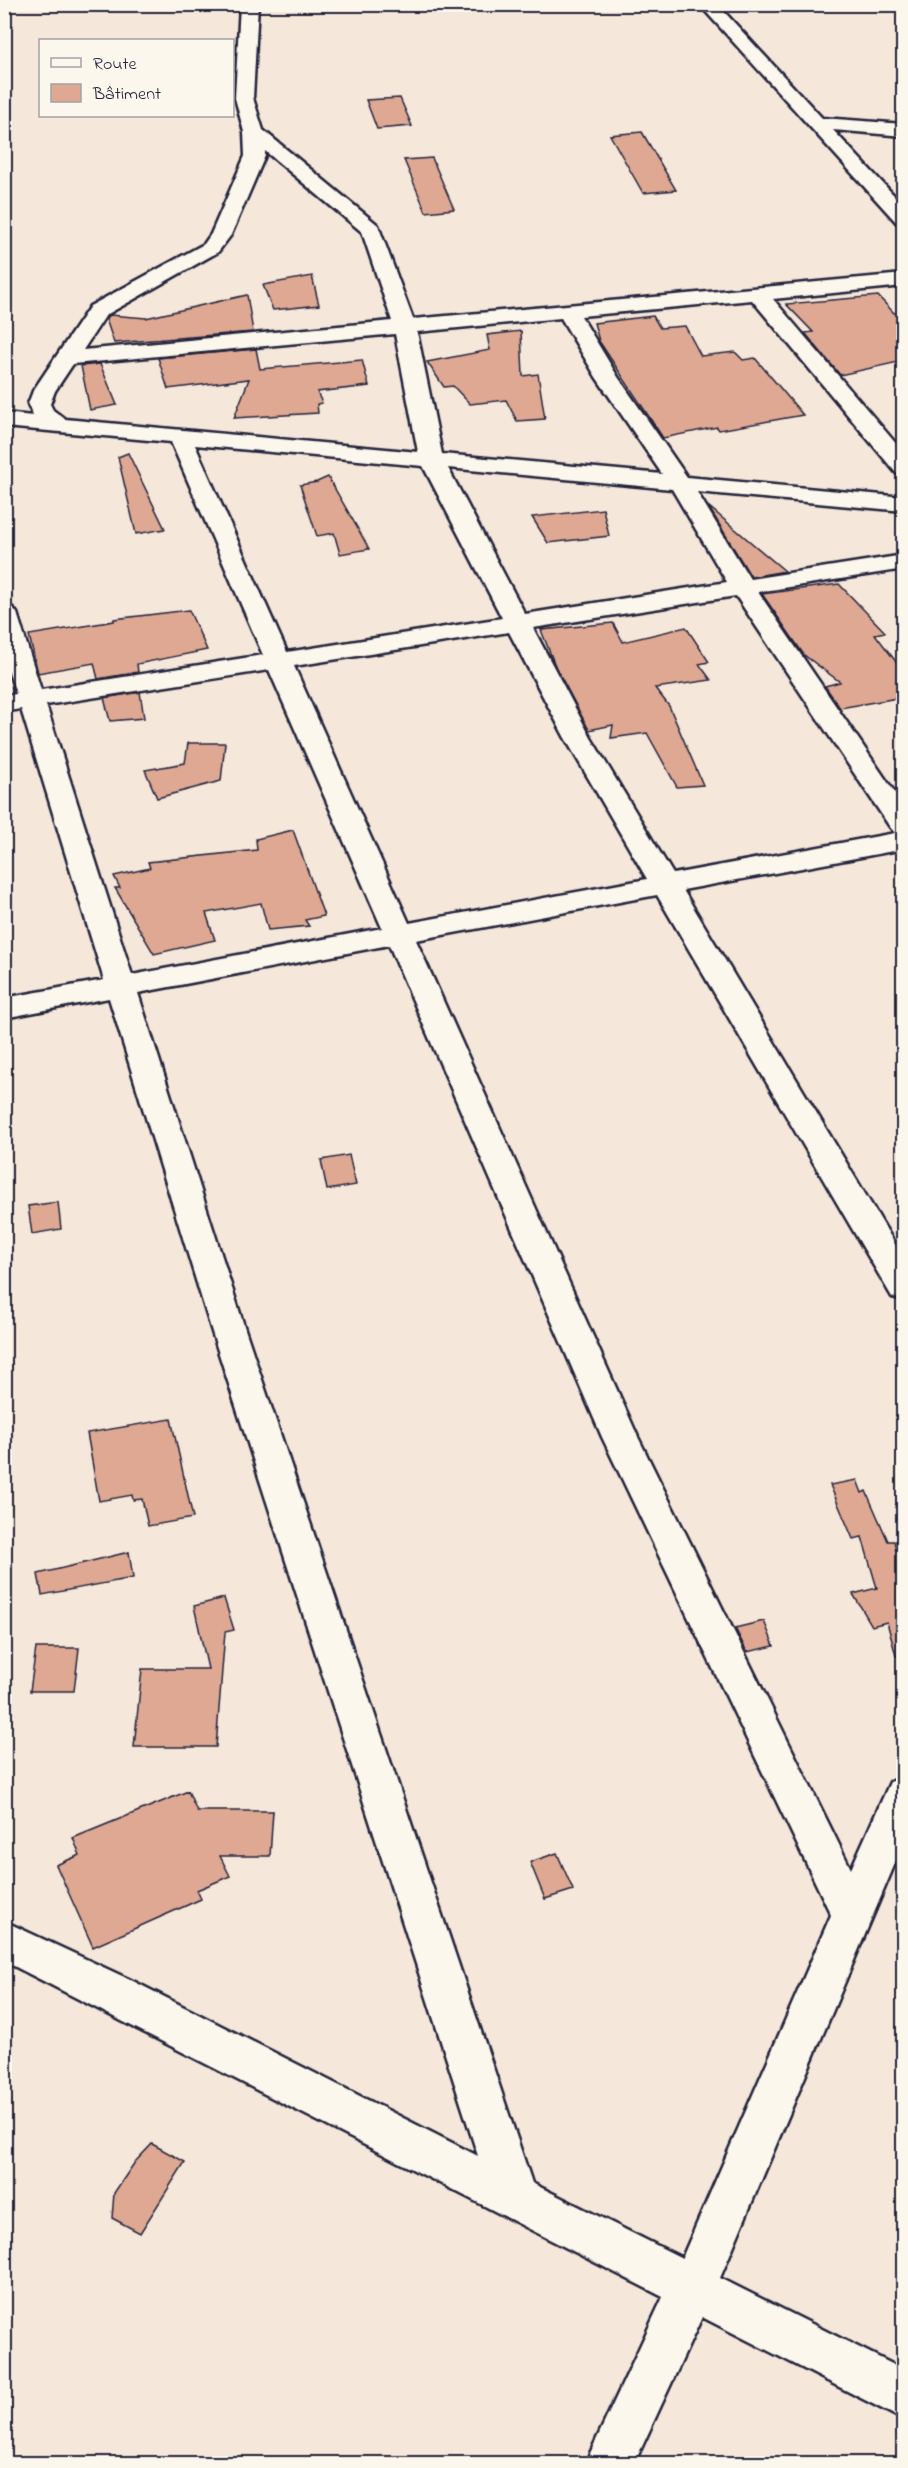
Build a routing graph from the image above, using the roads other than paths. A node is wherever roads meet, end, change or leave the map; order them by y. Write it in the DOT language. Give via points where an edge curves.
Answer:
graph roads {
  1 [pos="249,4"];
  2 [pos="707,4"];
  3 [pos="816,123"];
  4 [pos="903,130"];
  5 [pos="254,132"];
  6 [pos="901,214"];
  7 [pos="903,280"];
  8 [pos="759,295"];
  9 [pos="568,312"];
  10 [pos="405,328"];
  11 [pos="66,358"];
  12 [pos="4,420"];
  13 [pos="59,425"];
  14 [pos="180,437"];
  15 [pos="432,462"];
  16 [pos="903,468"];
  17 [pos="680,483"];
  18 [pos="903,504"];
  19 [pos="903,562"];
  20 [pos="742,587"];
  21 [pos="4,613"];
  22 [pos="515,622"];
  23 [pos="277,659"];
  24 [pos="17,702"];
  25 [pos="903,827"];
  26 [pos="903,840"];
  27 [pos="663,885"];
  28 [pos="400,934"];
  29 [pos="121,987"];
  30 [pos="4,1008"];
  31 [pos="903,1288"];
  32 [pos="903,1794"];
  33 [pos="852,1914"];
  34 [pos="4,1940"];
  35 [pos="514,2197"];
  36 [pos="692,2288"];
  37 [pos="903,2396"];
  38 [pos="609,2463"];
  1 -- 5 [label="street" via="244,98"];
  2 -- 3 [label="street"];
  3 -- 4 [label="street"];
  3 -- 6 [label="street"];
  5 -- 10 [label="street" via="371,229"];
  5 -- 11 [label="street" via="255,156 221,235 211,248 98,311"];
  7 -- 8 [label="street"];
  8 -- 9 [label="street"];
  8 -- 16 [label="street"];
  9 -- 10 [label="street"];
  9 -- 17 [label="street"];
  10 -- 11 [label="street"];
  10 -- 15 [label="street"];
  11 -- 13 [label="street" via="39,404 43,414"];
  12 -- 13 [label="street"];
  13 -- 14 [label="street"];
  14 -- 15 [label="street"];
  14 -- 23 [label="street"];
  15 -- 17 [label="street"];
  15 -- 22 [label="street"];
  17 -- 18 [label="street"];
  17 -- 20 [label="street"];
  19 -- 20 [label="street"];
  20 -- 22 [label="street"];
  20 -- 25 [label="street"];
  21 -- 24 [label="street"];
  22 -- 23 [label="street"];
  22 -- 27 [label="street"];
  23 -- 24 [label="street"];
  23 -- 28 [label="street"];
  24 -- 29 [label="street"];
  26 -- 27 [label="street"];
  27 -- 28 [label="street"];
  27 -- 31 [label="street"];
  28 -- 29 [label="street"];
  28 -- 33 [label="street" via="620,1437"];
  29 -- 30 [label="street"];
  29 -- 35 [label="street" via="229,1332"];
  32 -- 33 [label="street"];
  33 -- 36 [label="street"];
  34 -- 35 [label="street"];
  35 -- 36 [label="street"];
  36 -- 37 [label="street"];
  36 -- 38 [label="street"];
}
